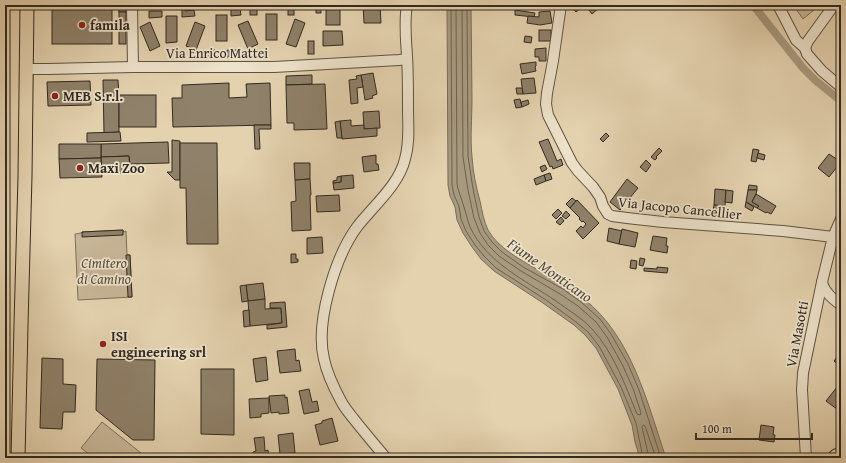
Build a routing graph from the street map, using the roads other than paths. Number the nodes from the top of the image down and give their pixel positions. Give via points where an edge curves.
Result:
1 (27, 5) edge
2 (132, 5) edge
3 (407, 5) edge
4 (561, 5) edge
5 (773, 5) edge
6 (778, 5) edge
7 (834, 5) edge
8 (786, 22) junction
9 (805, 48) junction
10 (407, 59) junction
11 (133, 67) junction
12 (26, 69) junction
13 (841, 87) edge
14 (841, 219) edge
15 (833, 237) junction
16 (822, 282) junction
17 (839, 303) edge
18 (816, 305) junction
19 (841, 454) edge
20 (18, 458) edge
21 (386, 458) edge
22 (806, 458) edge
23 (834, 458) edge

1 - 12 main road
2 - 11 street
3 - 10 street
4 - 15 street, Via Jacopo Cancellier via 547,93 548,115 572,163 593,187 608,214 641,220
5 - 8 street
6 - 8 street
7 - 9 street
8 - 9 street via 796,40
9 - 13 street via 822,71
10 - 11 street, Via Enrico Mattei via 274,66
10 - 21 street via 406,159 397,178 356,228 344,251 332,280 321,340 326,366 341,403
11 - 12 street, Via Enrico Mattei
12 - 20 main road
14 - 15 street, Via Masotti
15 - 16 street, Via Masotti
16 - 17 street via 825,290
16 - 18 street, Via Masotti
17 - 18 street via 823,300
18 - 22 street, Via Masotti via 802,373
19 - 23 main road

